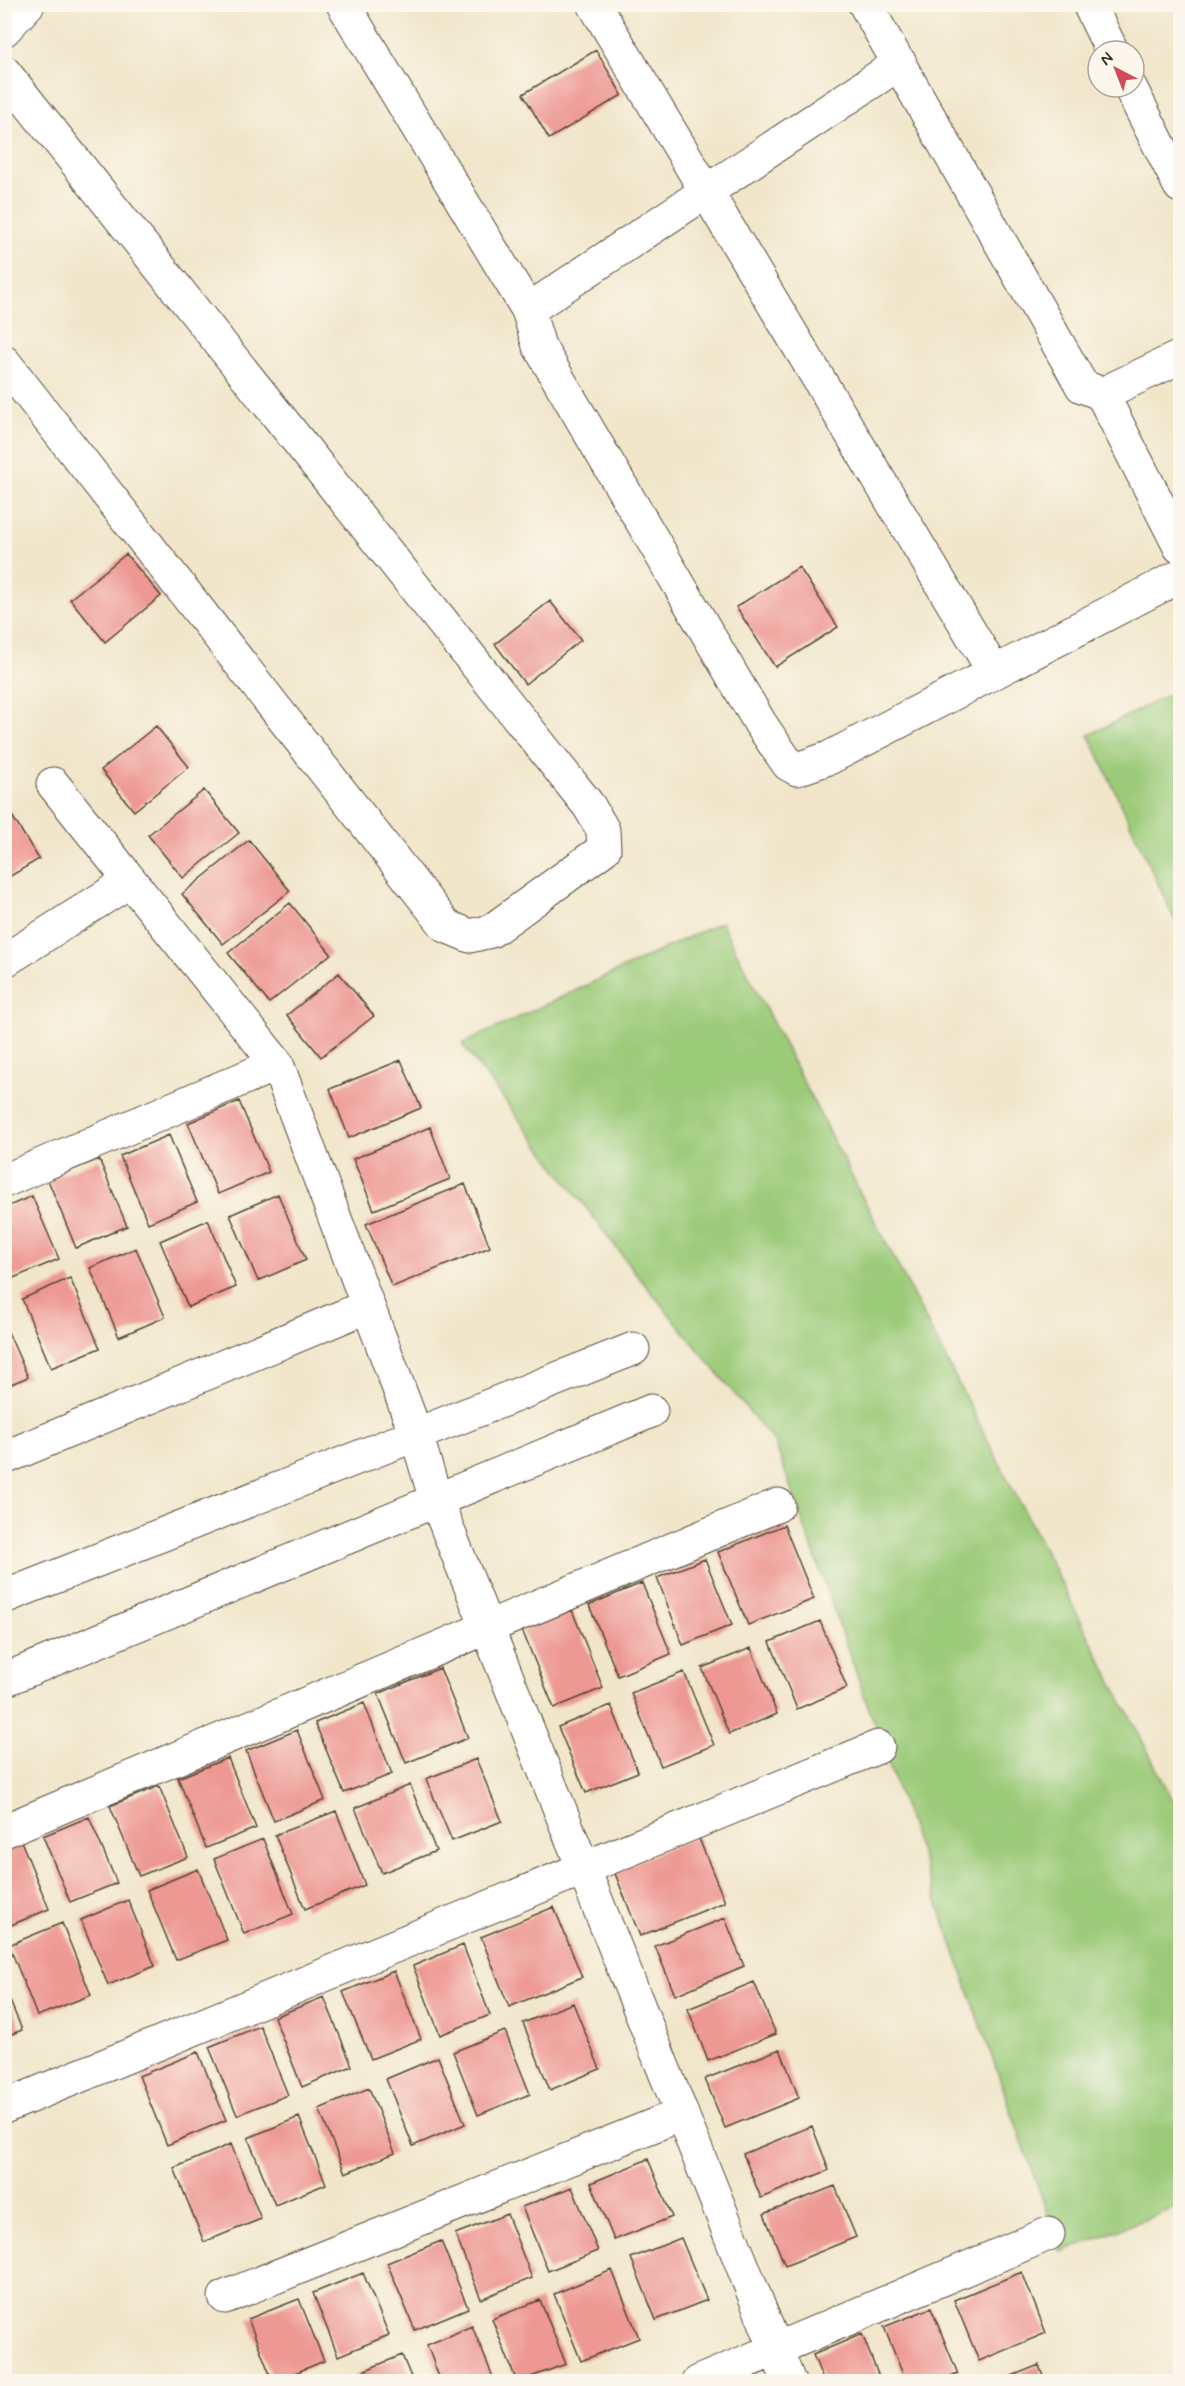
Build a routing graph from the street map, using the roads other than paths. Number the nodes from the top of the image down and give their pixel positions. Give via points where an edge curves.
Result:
1 (28, 4) edge
2 (343, 4) edge
3 (594, 4) edge
4 (865, 4) edge
5 (1089, 4) edge
6 (4, 30) edge
7 (1106, 39) edge
8 (900, 63) junction
9 (4, 72) edge
10 (1136, 99) edge
11 (1180, 186) edge
12 (707, 191) junction
13 (528, 310) junction
14 (1180, 357) edge
15 (4, 362) edge
16 (1102, 394) junction
17 (1180, 547) edge
18 (1180, 576) edge
19 (994, 672) junction
20 (53, 784) dead end
21 (130, 881) junction
22 (4, 961) edge
23 (277, 1065) junction
24 (4, 1181) edge
25 (368, 1306) junction
26 (633, 1349) dead end
27 (651, 1411) dead end
28 (416, 1434) junction
29 (4, 1458) edge
30 (436, 1500) junction
31 (778, 1505) dead end
32 (4, 1597) edge
33 (487, 1628) junction
34 (4, 1680) edge
35 (878, 1748) dead end
36 (4, 1831) edge
37 (584, 1869) junction
38 (4, 2107) edge
39 (682, 2114) junction
40 (1048, 2234) dead end
41 (225, 2297) dead end
42 (776, 2349) junction
43 (698, 2382) edge
44 (789, 2382) edge

1 - 6 street
2 - 13 street
3 - 12 street
4 - 8 street
5 - 7 street
8 - 12 street
8 - 16 street via 1082,386
9 - 15 street via 589,806 603,830 604,849 491,931 470,936 447,926
10 - 11 street
12 - 13 street
12 - 19 street
13 - 19 street via 539,346 788,765 797,769 829,758
14 - 16 street
16 - 17 street
18 - 19 street
20 - 21 street
21 - 22 street
21 - 23 street
23 - 24 street
23 - 25 street
25 - 28 street
25 - 29 street
26 - 28 street
27 - 30 street
28 - 30 street
28 - 32 street
30 - 33 street
30 - 34 street
31 - 33 street
33 - 36 street
33 - 37 street
35 - 37 street
37 - 38 street
37 - 39 street
39 - 41 street
39 - 42 street
40 - 42 street
42 - 43 street
42 - 44 street

